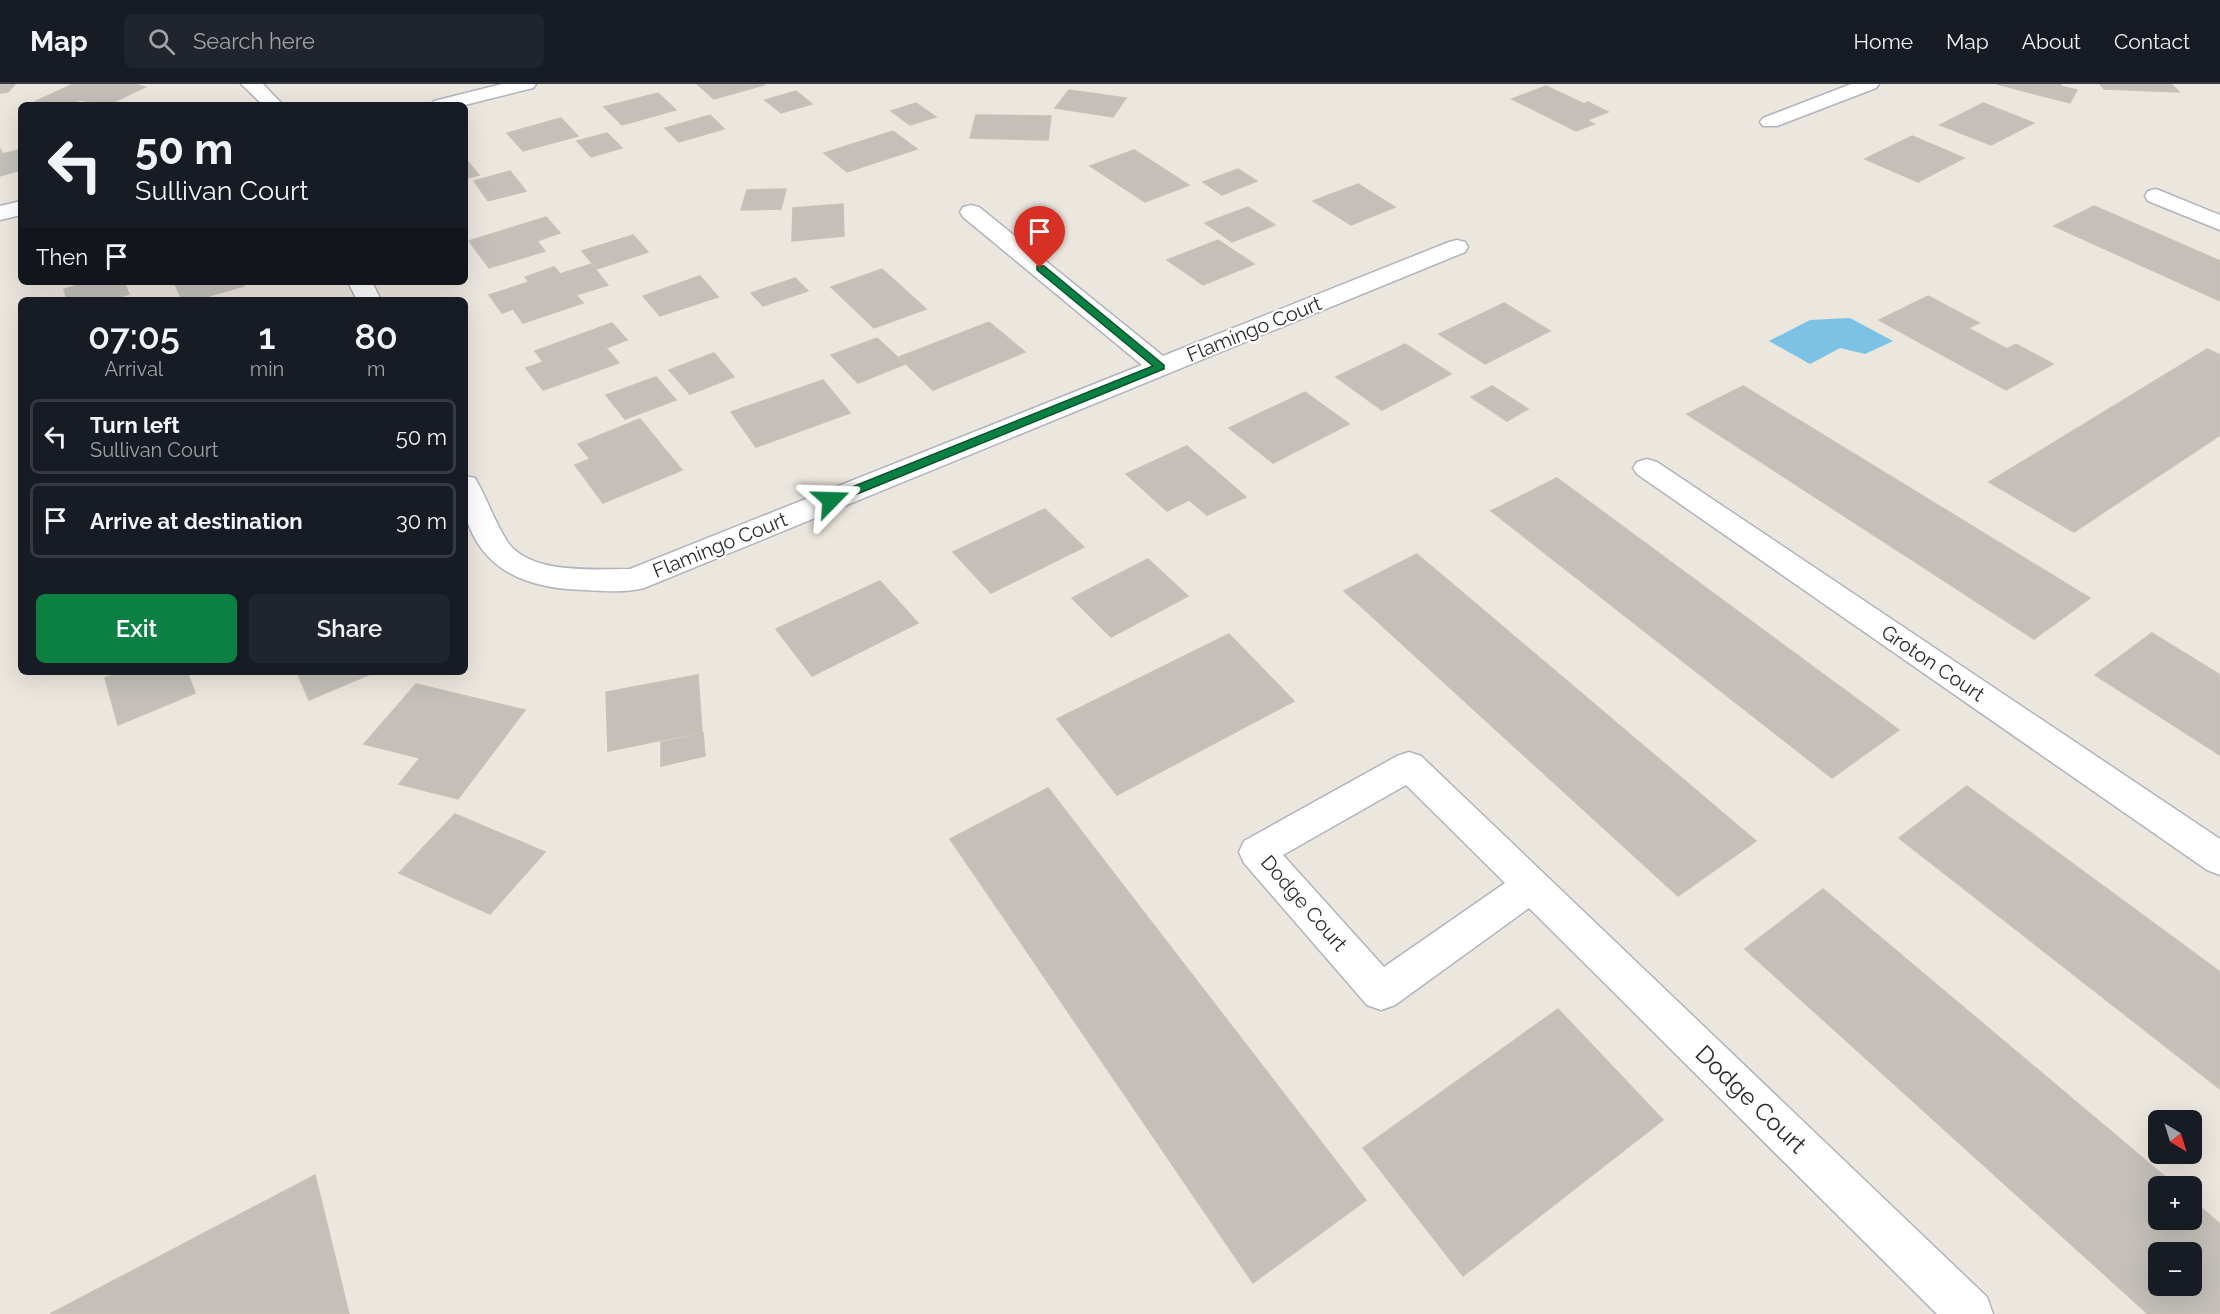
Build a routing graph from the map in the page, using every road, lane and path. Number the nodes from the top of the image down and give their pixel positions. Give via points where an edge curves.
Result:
1 (251, 84) edge
2 (526, 84) edge
3 (1869, 84) edge
4 (270, 102) edge
5 (453, 102) edge
6 (1770, 122) dead end
7 (2156, 195) dead end
8 (18, 209) edge
9 (971, 212) dead end
10 (0, 213) edge
11 (2220, 223) edge
12 (1458, 247) dead end
13 (1160, 367) junction
14 (1647, 468) dead end
15 (468, 491) edge
16 (2220, 859) edge
17 (1532, 885) junction
18 (1970, 1314) edge

1 - 4 street
2 - 5 street
3 - 6 street
7 - 11 street
8 - 10 street
9 - 13 street
12 - 13 street, Flamingo Court
13 - 15 street, Flamingo Court via 633,579 558,578 525,569 500,553
14 - 16 street, Groton Court
17 - 17 street, Dodge Court via 1408,766 1257,852 1381,992
17 - 18 street, Dodge Court

